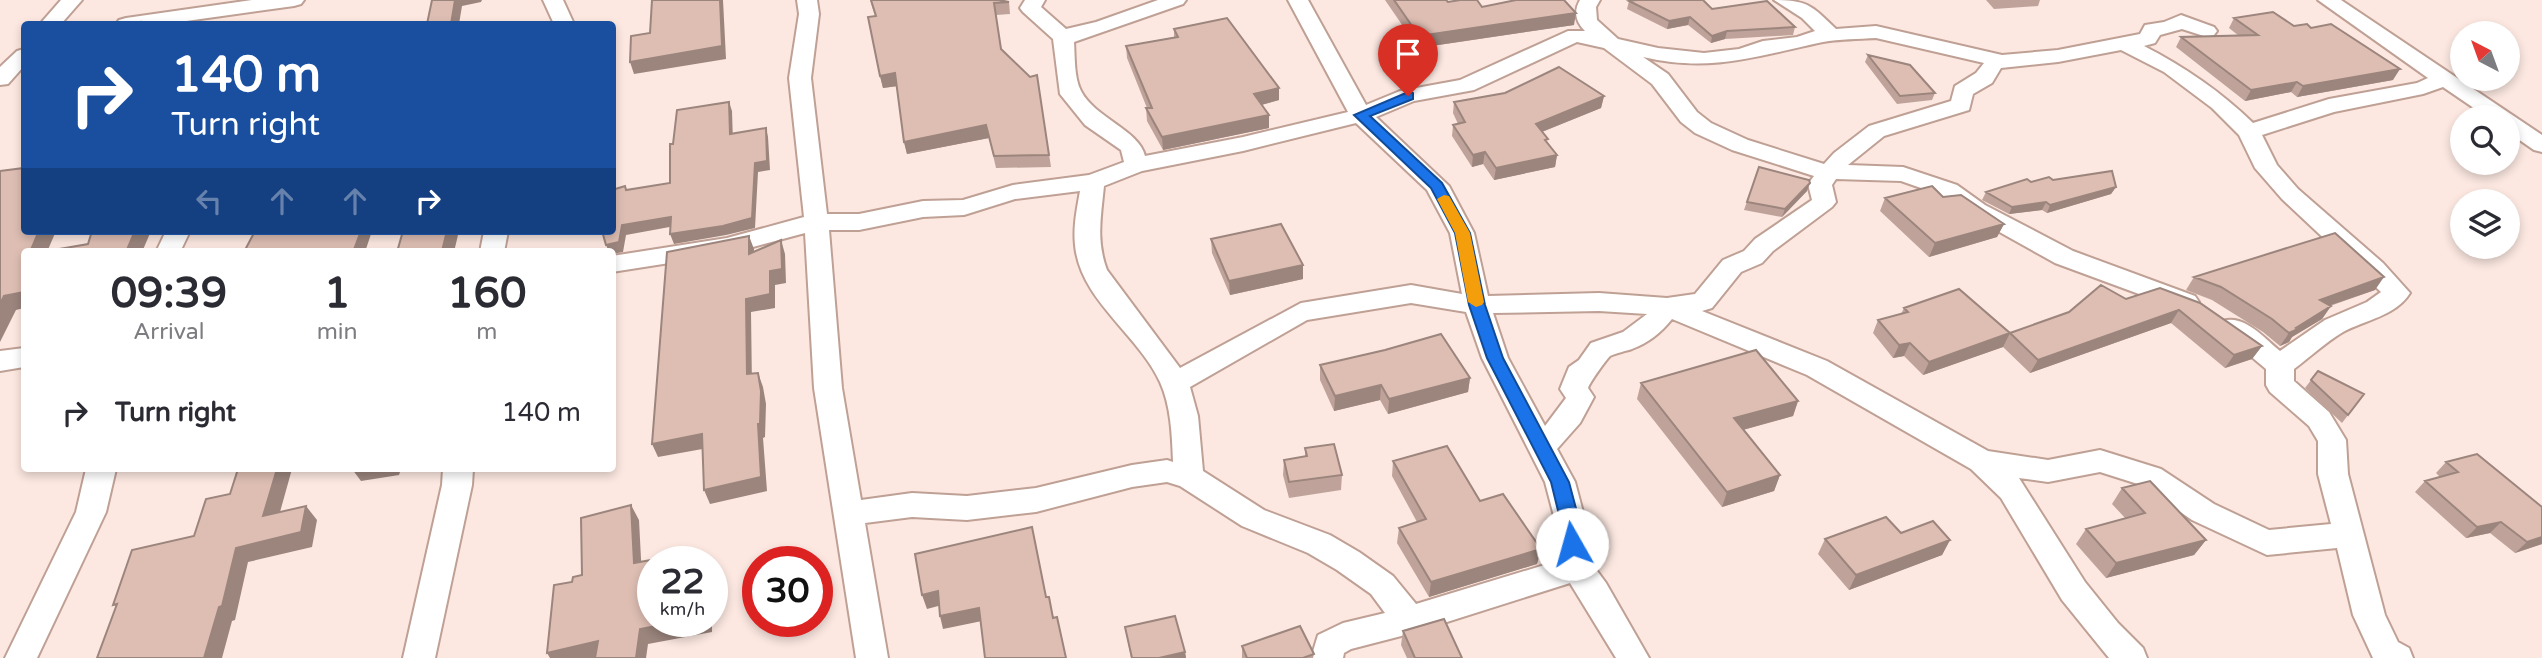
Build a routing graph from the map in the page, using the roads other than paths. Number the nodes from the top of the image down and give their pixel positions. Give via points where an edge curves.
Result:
1 (72, 0) edge
2 (553, 0) edge
3 (807, 0) edge
4 (1176, 0) edge
5 (1298, 0) edge
6 (1590, 0) edge
7 (1784, 0) edge
8 (2328, 0) edge
9 (286, 1) edge
10 (1027, 4) edge
11 (53, 21) edge
12 (147, 21) edge
13 (273, 21) edge
14 (563, 21) edge
15 (2207, 31) dead end
16 (1832, 36) junction
17 (1063, 39) junction
18 (2122, 43) junction
19 (1611, 45) junction
20 (14, 60) edge
21 (2002, 61) junction
22 (2445, 78) junction
23 (0, 79) edge
24 (2484, 105) edge
25 (1361, 115) junction
26 (2520, 130) edge
27 (2249, 132) junction
28 (2542, 145) edge
29 (1136, 165) junction
30 (1828, 172) junction
31 (1093, 182) junction
32 (814, 222) junction
33 (616, 263) edge
34 (1477, 305) junction
35 (1667, 307) junction
36 (21, 358) edge
37 (0, 361) edge
38 (2280, 365) junction
39 (1175, 383) junction
40 (1542, 448) junction
41 (1981, 461) junction
42 (100, 472) edge
43 (458, 472) edge
44 (1189, 477) junction
45 (849, 513) junction
46 (2346, 535) junction
47 (1577, 568) junction
48 (1409, 620) junction
49 (21, 658) edge
50 (419, 658) edge
51 (872, 658) edge
52 (1327, 658) edge
53 (1633, 658) edge
54 (2131, 658) edge
55 (2397, 658) edge

1 - 11 street
2 - 14 street
3 - 32 street via 800,78
4 - 17 street
5 - 25 street
6 - 19 street via 1587,20
7 - 16 street via 1809,14
8 - 22 street
9 - 12 street
9 - 13 street
10 - 17 street
15 - 18 street via 2181,20 2168,28 2152,29 2148,38
16 - 19 street via 1704,59
16 - 21 street via 1876,32
17 - 29 street via 1072,94 1093,120 1132,147
18 - 21 street
18 - 27 street via 2199,86
19 - 25 street via 1575,35 1466,85 1408,96
19 - 30 street via 1660,79 1703,128 1761,153
20 - 23 street
21 - 30 street via 1964,91 1961,105 1877,131
22 - 24 street
22 - 27 street via 2423,88 2329,106
25 - 29 street
25 - 34 street via 1437,186 1462,233
26 - 28 street
27 - 38 street via 2267,168 2290,194 2397,293 2334,327
29 - 31 street
30 - 35 street via 1819,184 1824,202 1753,257 1732,266 1703,302
30 - 38 street via 1903,174 1949,190 2064,257 2202,309 2243,334
31 - 32 street via 1013,192 964,207 923,209 859,222
31 - 39 street via 1088,250 1100,277
32 - 33 street via 727,246
32 - 45 street via 828,388
34 - 35 street via 1599,302
34 - 39 street via 1411,294 1301,312
34 - 40 street via 1495,358
35 - 40 street via 1654,324 1632,339 1600,350 1579,374 1574,389 1580,397 1570,416
35 - 41 street via 1817,368
36 - 37 street
38 - 46 street via 2280,385 2319,419 2332,440 2333,474
39 - 44 street via 1184,416
40 - 47 street via 1560,482
41 - 46 street via 2048,471 2100,461 2151,477 2203,512 2267,543
41 - 54 street via 2005,479 2071,589 2105,634
42 - 49 street via 91,512
43 - 50 street
44 - 45 street via 1167,471 1036,500 967,508 912,505
44 - 48 street via 1253,518 1320,544 1348,562 1382,585
45 - 51 street
46 - 55 street via 2369,615 2386,652
47 - 48 street
47 - 53 street
48 - 52 street via 1343,637 1329,645

